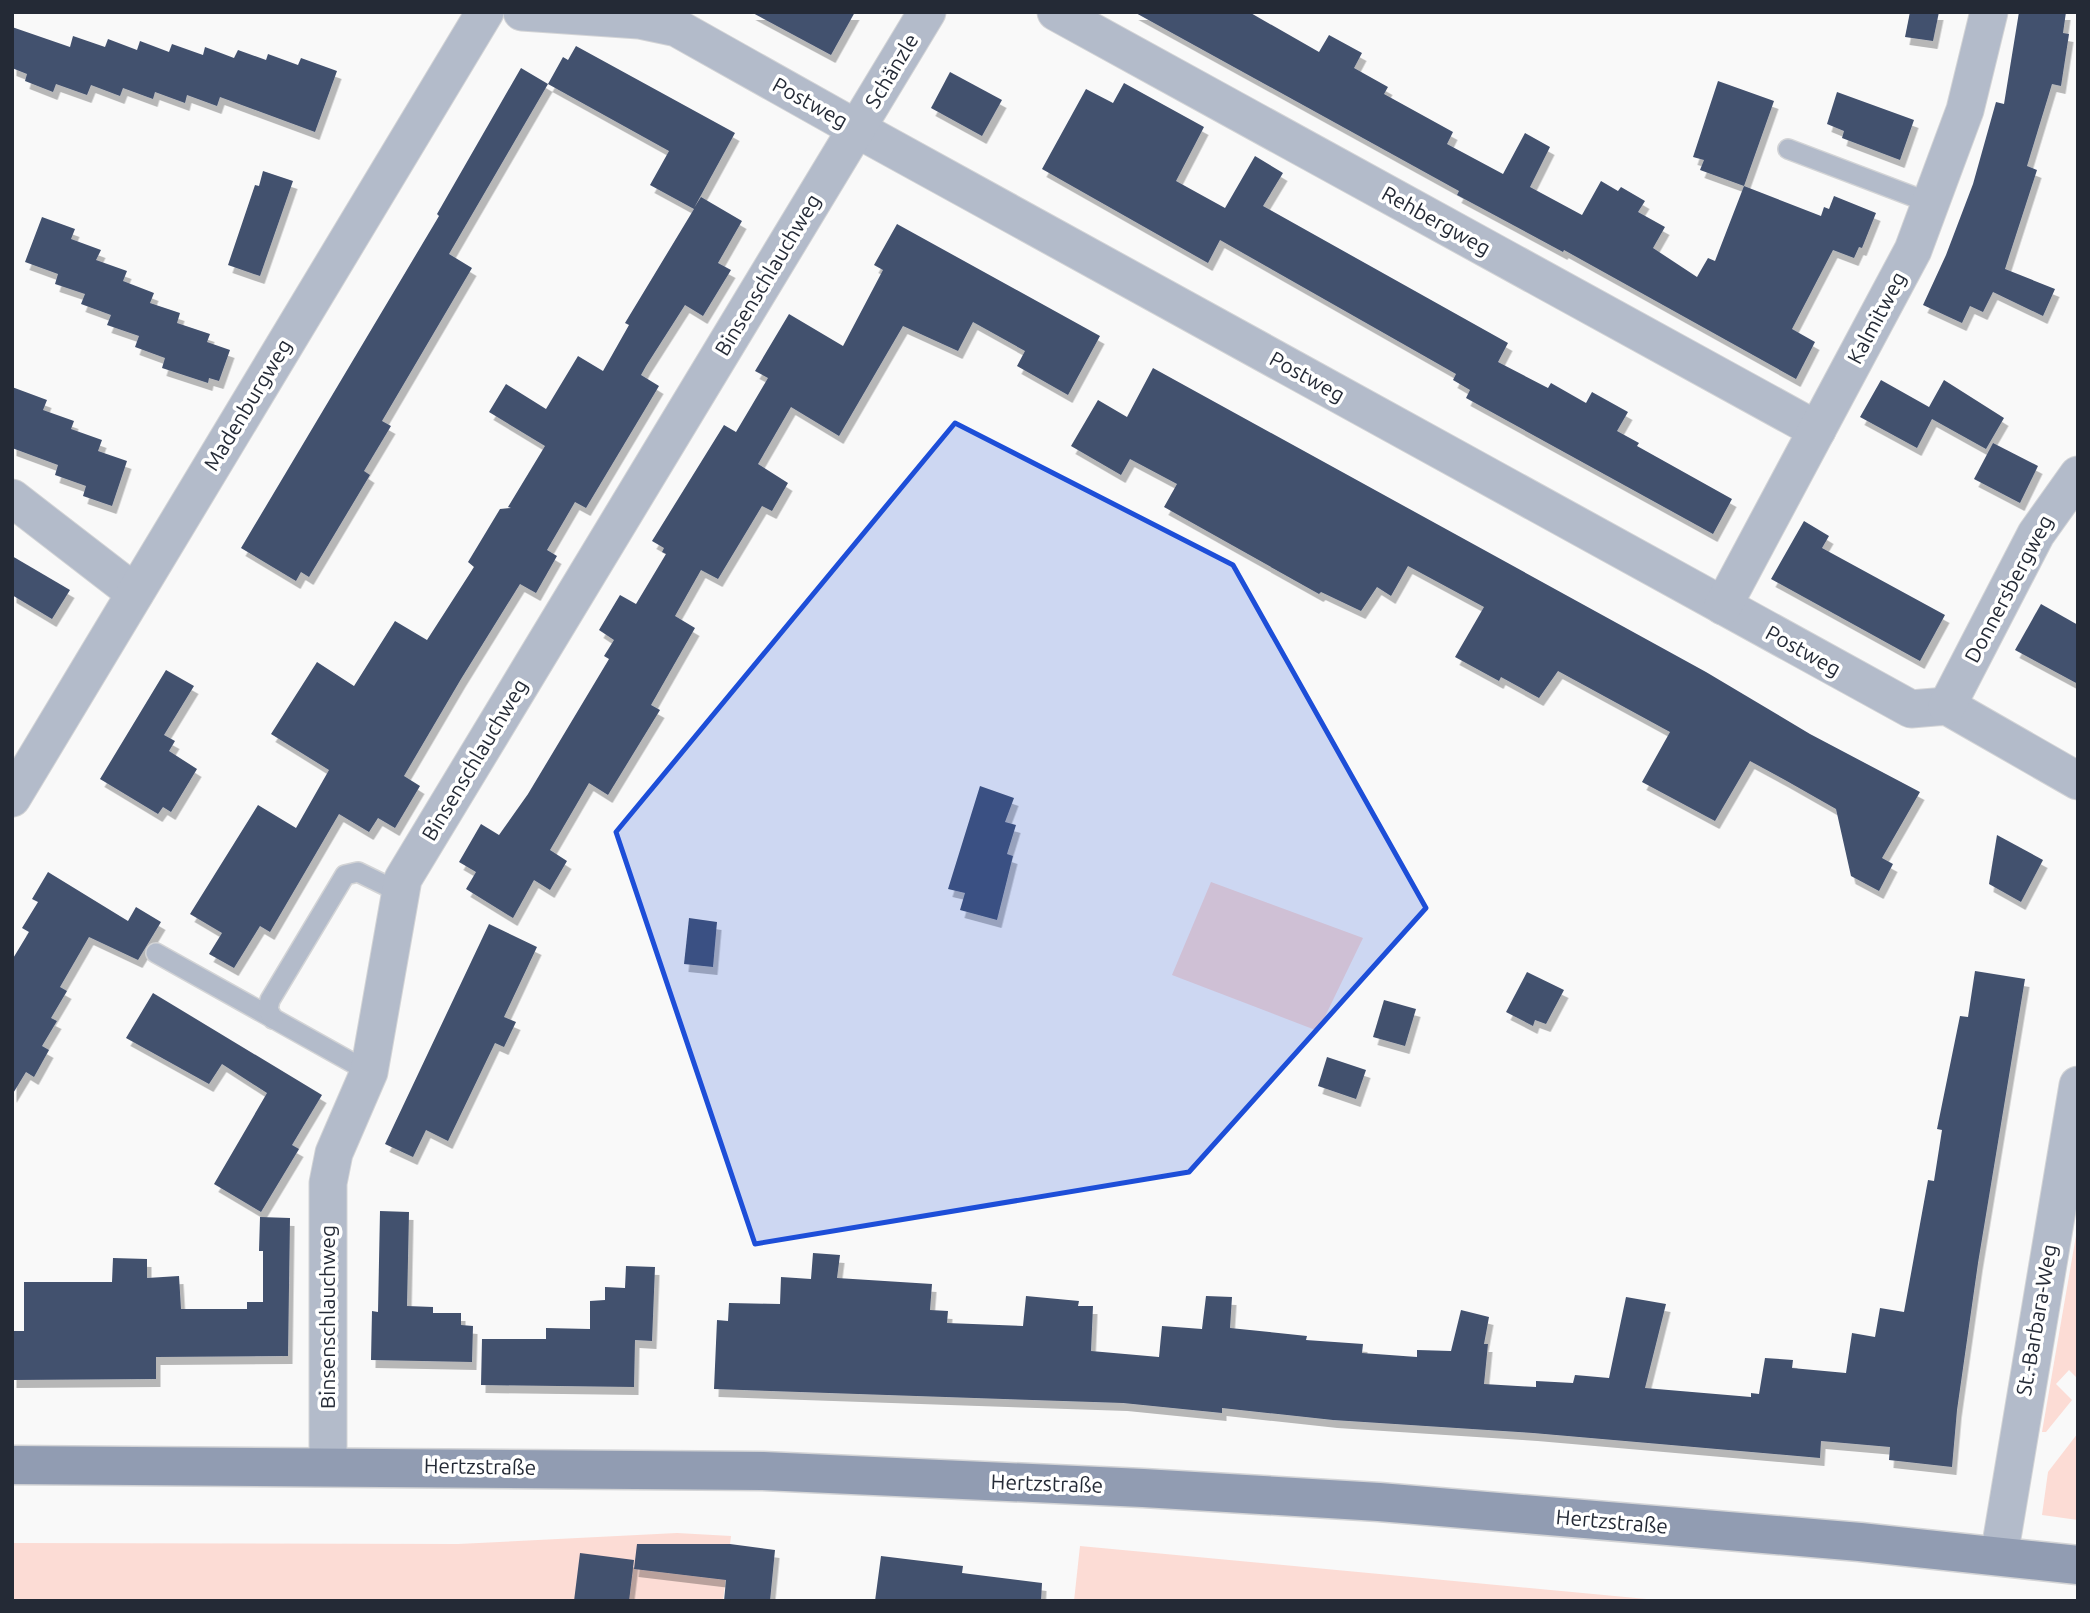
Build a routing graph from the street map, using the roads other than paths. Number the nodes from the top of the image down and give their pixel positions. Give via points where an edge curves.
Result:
1 (485, 12) edge
2 (522, 12) edge
3 (927, 12) edge
4 (1056, 12) edge
5 (1989, 12) edge
6 (857, 129) junction
7 (1788, 149) dead end
8 (1933, 204) junction
9 (1817, 430) junction
10 (2078, 475) edge
11 (12, 498) edge
12 (135, 593) junction
13 (1723, 606) junction
14 (1947, 706) junction
15 (2078, 781) edge
16 (12, 798) edge
17 (399, 891) junction
18 (156, 953) dead end
19 (273, 1019) junction
20 (369, 1072) junction
21 (2078, 1084) edge
22 (12, 1465) edge
23 (328, 1467) junction
24 (1998, 1556) junction
25 (2078, 1565) edge

1 - 12 street, Madenburgweg
2 - 6 street, Postweg via 639,20 677,28
3 - 6 street, Schänzle
4 - 9 street, Rehbergweg
5 - 8 street, Kalmitweg via 1965,110
6 - 13 street, Postweg
6 - 17 street, Binsenschlauchweg
7 - 8 lane
8 - 9 street, Kalmitweg via 1892,295
9 - 13 street, Kalmitweg
10 - 14 street, Donnersbergweg via 2036,534
11 - 12 street
12 - 16 street, Madenburgweg
13 - 14 street, Postweg via 1911,709
14 - 15 street
17 - 19 lane via 358,872 345,874 270,1000
17 - 20 street, Binsenschlauchweg
18 - 19 lane
19 - 20 lane
20 - 23 street, Binsenschlauchweg via 334,1153 328,1183
21 - 24 street, St.-Barbara-Weg
22 - 23 main road, Hertzstraße
23 - 24 main road, Hertzstraße via 763,1471 1143,1488 1392,1503
24 - 25 main road, Hertzstraße

